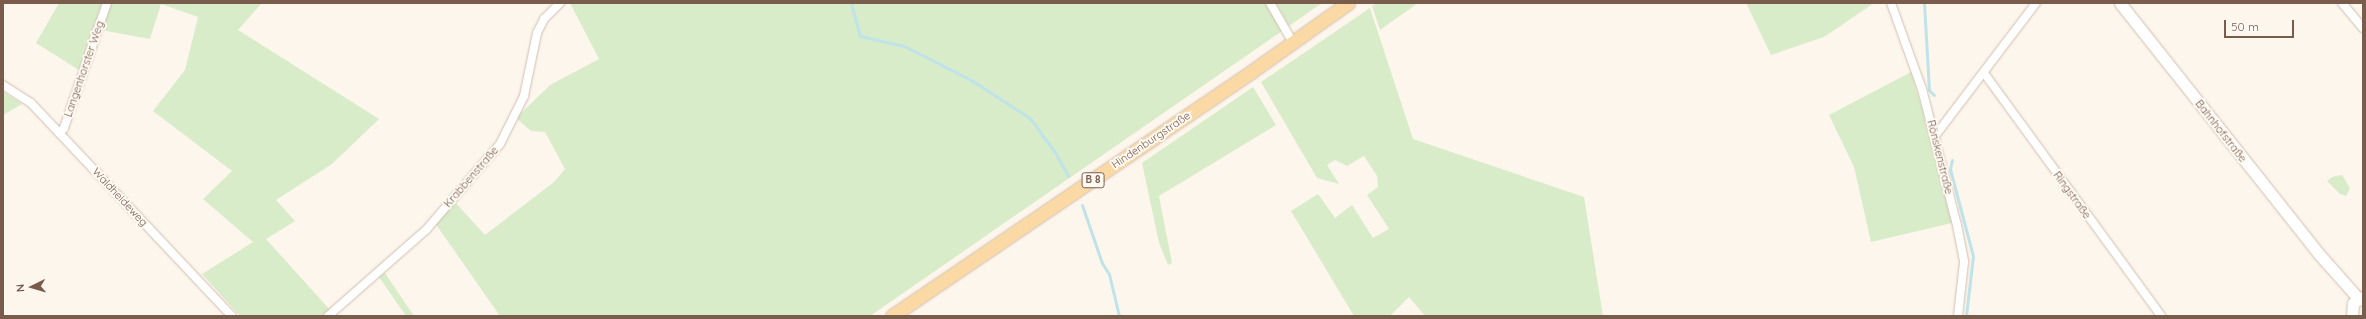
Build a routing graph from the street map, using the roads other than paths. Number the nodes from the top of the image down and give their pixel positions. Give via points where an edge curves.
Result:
1 (107, 3) edge
2 (560, 3) edge
3 (1270, 3) edge
4 (1348, 3) edge
5 (1891, 3) edge
6 (2036, 3) edge
7 (2120, 3) edge
8 (2342, 3) edge
9 (2363, 28) edge
10 (1292, 41) junction
11 (1984, 74) junction
12 (3, 84) edge
13 (59, 133) junction
14 (1935, 136) junction
15 (2358, 299) edge
16 (232, 316) edge
17 (328, 316) edge
18 (892, 316) edge
19 (1958, 316) edge
20 (2161, 316) edge
21 (2352, 316) edge

1 - 13 street, Langenhorster Weg via 64,128
2 - 17 street, Krabbenstraße via 544,19 537,33 524,96 500,144 426,230
3 - 10 street
4 - 10 main road, Hindenburgstraße / B 8
5 - 14 street, Rönskenstraße via 1922,89
6 - 11 street
7 - 15 street, Bahnhofstraße via 2323,259
8 - 9 street
10 - 18 main road, Hindenburgstraße / B 8 via 1251,72
11 - 14 street
11 - 20 street, Ringstraße
12 - 13 street, Waldheideweg via 31,103
13 - 16 street, Waldheideweg
14 - 19 street, Rönskenstraße via 1964,262
15 - 21 street

